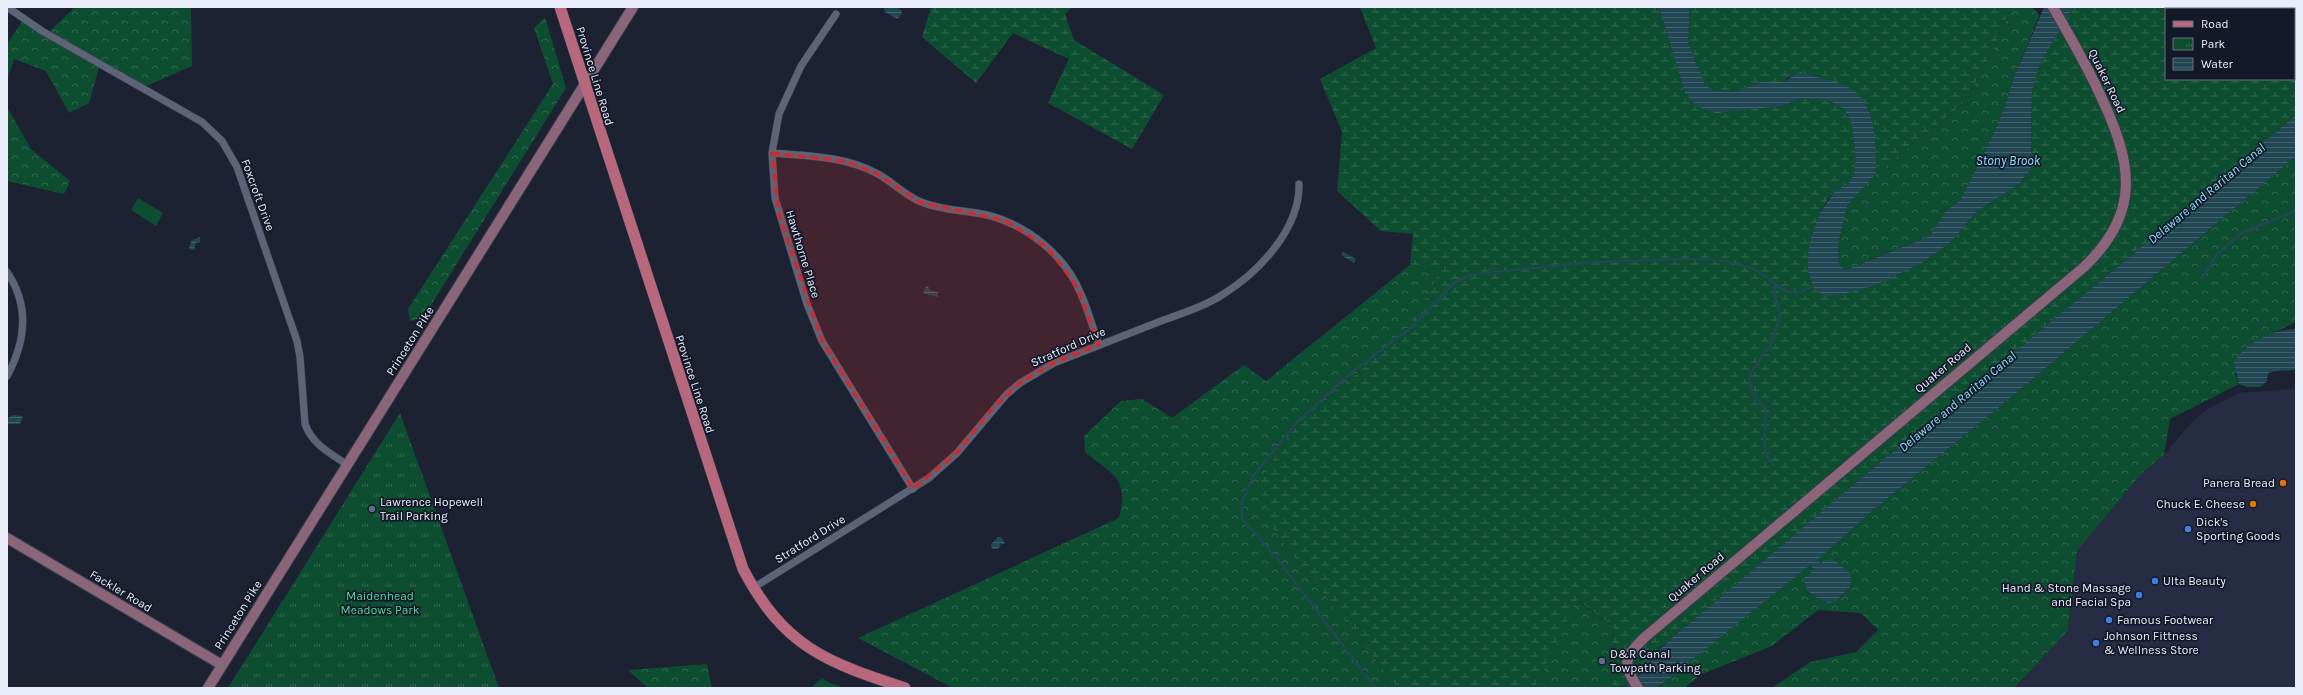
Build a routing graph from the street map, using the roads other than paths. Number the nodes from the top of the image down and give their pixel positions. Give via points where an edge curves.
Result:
1 (7, 7) edge
2 (560, 7) edge
3 (632, 7) edge
4 (2053, 7) edge
5 (836, 14) dead end
6 (584, 85) junction
7 (772, 153) junction
8 (1299, 184) dead end
9 (7, 272) edge
10 (1100, 345) junction
11 (7, 376) edge
12 (346, 464) junction
13 (913, 489) junction
14 (7, 538) edge
15 (753, 588) junction
16 (222, 665) junction
17 (208, 688) edge
18 (905, 688) edge
19 (1638, 688) edge

1 - 12 street, Foxcroft Drive via 42,31 202,122 222,141 237,167 297,341 308,433 318,445
2 - 6 main road, Province Line Road
3 - 6 street, Princeton Pike
4 - 19 street, Quaker Road via 2094,79 2124,154 2125,199 2118,222 2106,243 2084,267 1644,638 1628,656 1626,663 1630,676
5 - 7 street, Hawthorne Place via 801,66 784,98
6 - 12 street, Princeton Pike
6 - 15 main road, Province Line Road via 736,550
7 - 10 street via 846,161 876,173 920,202 949,210 988,215 1019,228 1047,247 1070,273 1081,294
7 - 13 street, Hawthorne Place via 773,181 779,216 813,319 833,361
8 - 10 street, Stratford Drive via 1297,203 1283,234 1269,254 1240,283 1208,303
9 - 11 street via 18,292 24,324 21,345
10 - 13 street, Stratford Drive via 1054,363 1020,382 992,408 945,465
12 - 16 street, Princeton Pike
13 - 15 street, Stratford Drive
14 - 16 street, Fackler Road
15 - 18 main road, Province Line Road via 778,622 809,648 844,667
16 - 17 street, Princeton Pike

